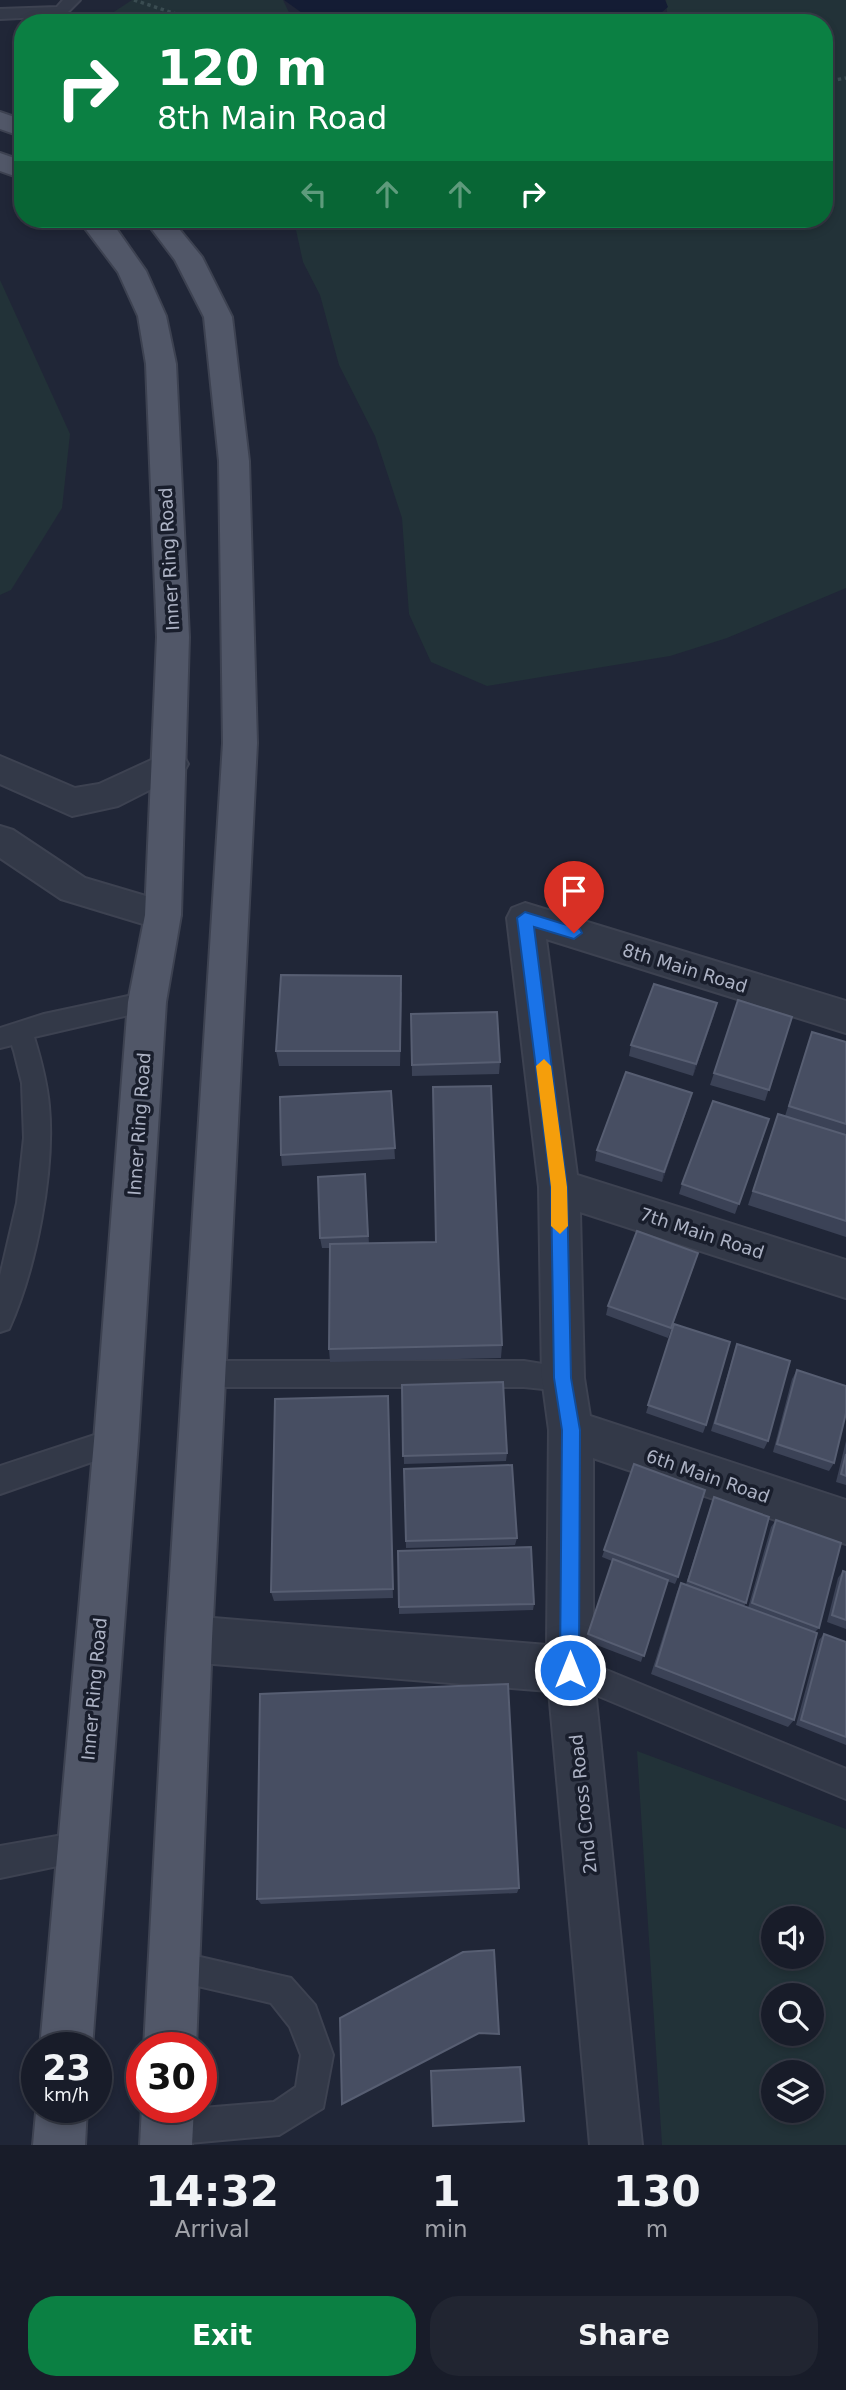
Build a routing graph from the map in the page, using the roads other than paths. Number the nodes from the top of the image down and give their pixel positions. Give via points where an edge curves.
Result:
1 (72, 0) edge
2 (0, 14) edge
3 (102, 228) edge
4 (164, 228) edge
5 (171, 764) junction
6 (0, 769) edge
7 (0, 840) edge
8 (163, 915) junction
9 (525, 918) joint
10 (148, 1002) junction
11 (846, 1017) edge
12 (10, 1035) edge
13 (559, 1187) junction
14 (846, 1279) edge
15 (0, 1320) edge
16 (206, 1374) junction
17 (563, 1378) junction
18 (571, 1430) junction
19 (116, 1441) junction
20 (0, 1480) edge
21 (846, 1522) edge
22 (190, 1639) junction
23 (570, 1670) junction
24 (846, 1784) edge
25 (80, 1848) junction
26 (0, 1862) edge
27 (174, 1966) junction
28 (67, 2032) edge
29 (171, 2032) edge
30 (60, 2123) edge
31 (167, 2127) edge
32 (59, 2145) edge
33 (616, 2145) edge

1 - 2 lane via 61,11
3 - 5 main road, Inner Ring Road via 132,271 152,316 161,364 173,637
4 - 16 main road via 188,257 218,317 234,461 240,743
5 - 6 street via 107,796 72,802
5 - 8 main road, Inner Ring Road
7 - 8 street via 74,889
8 - 10 main road, Inner Ring Road
9 - 11 street, 8th Main Road
9 - 13 street, 2nd Cross Road
10 - 12 lane
10 - 19 main road, Inner Ring Road
12 - 15 lane via 35,1086 36,1151 24,1236
13 - 14 street, 7th Main Road
13 - 17 street, 2nd Cross Road
16 - 17 lane via 524,1374
16 - 22 main road
17 - 18 street, 2nd Cross Road
18 - 21 street, 6th Main Road
18 - 23 street, 2nd Cross Road
19 - 20 lane
19 - 25 main road, Inner Ring Road
22 - 23 street
22 - 27 main road
23 - 24 lane
23 - 33 street, 2nd Cross Road
25 - 26 lane
25 - 28 main road, Inner Ring Road
27 - 29 main road
27 - 31 lane via 280,1989 303,2017 317,2055 312,2096 279,2118
30 - 32 main road

